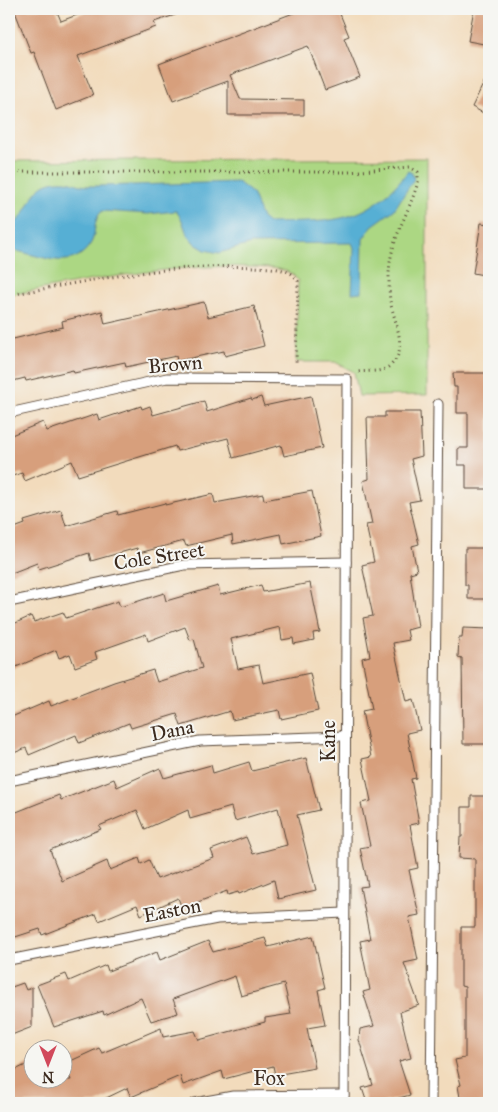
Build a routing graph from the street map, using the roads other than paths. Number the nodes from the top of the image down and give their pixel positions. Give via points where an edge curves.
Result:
1 (346, 379) joint
2 (438, 404) dead end
3 (9, 413) edge
4 (346, 562) junction
5 (9, 602) edge
6 (345, 736) junction
7 (9, 781) edge
8 (344, 913) junction
9 (9, 960) edge
10 (344, 1099) edge
11 (195, 1103) edge
12 (431, 1103) edge

1 - 3 lane, Brown via 167,378
1 - 4 lane, Kane
2 - 12 lane
4 - 5 lane, Cole Street via 184,565
4 - 6 lane, Kane
6 - 7 lane, Dana via 200,741
6 - 8 lane, Kane
8 - 9 lane, Easton via 217,919
8 - 10 lane, Kane
10 - 11 lane, Fox via 233,1096

